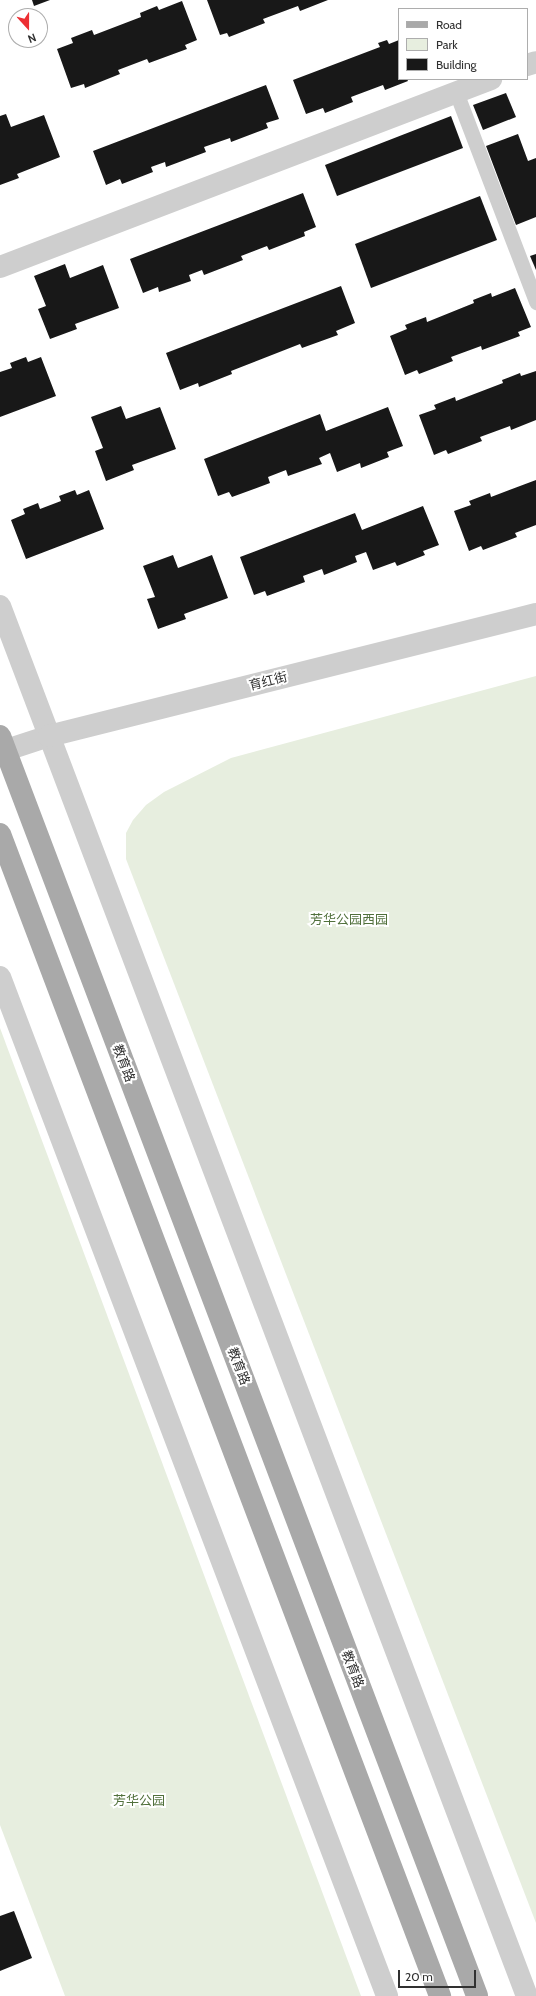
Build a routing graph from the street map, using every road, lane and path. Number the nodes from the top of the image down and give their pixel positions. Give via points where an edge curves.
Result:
1 (488, 80) edge
2 (456, 92) junction
3 (0, 267) edge
4 (536, 302) edge
5 (0, 606) edge
6 (536, 614) edge
7 (49, 736) junction
8 (2, 746) edge
9 (0, 834) edge
10 (0, 977) edge
11 (387, 1996) edge
12 (440, 1996) edge
13 (477, 1996) edge
14 (527, 1996) edge

1 - 2 street
2 - 3 street
2 - 4 lane
5 - 7 street
6 - 7 street, 育红街
7 - 8 street, 育红街
7 - 14 street
8 - 13 main road, 教育路
9 - 12 main road
10 - 11 street

